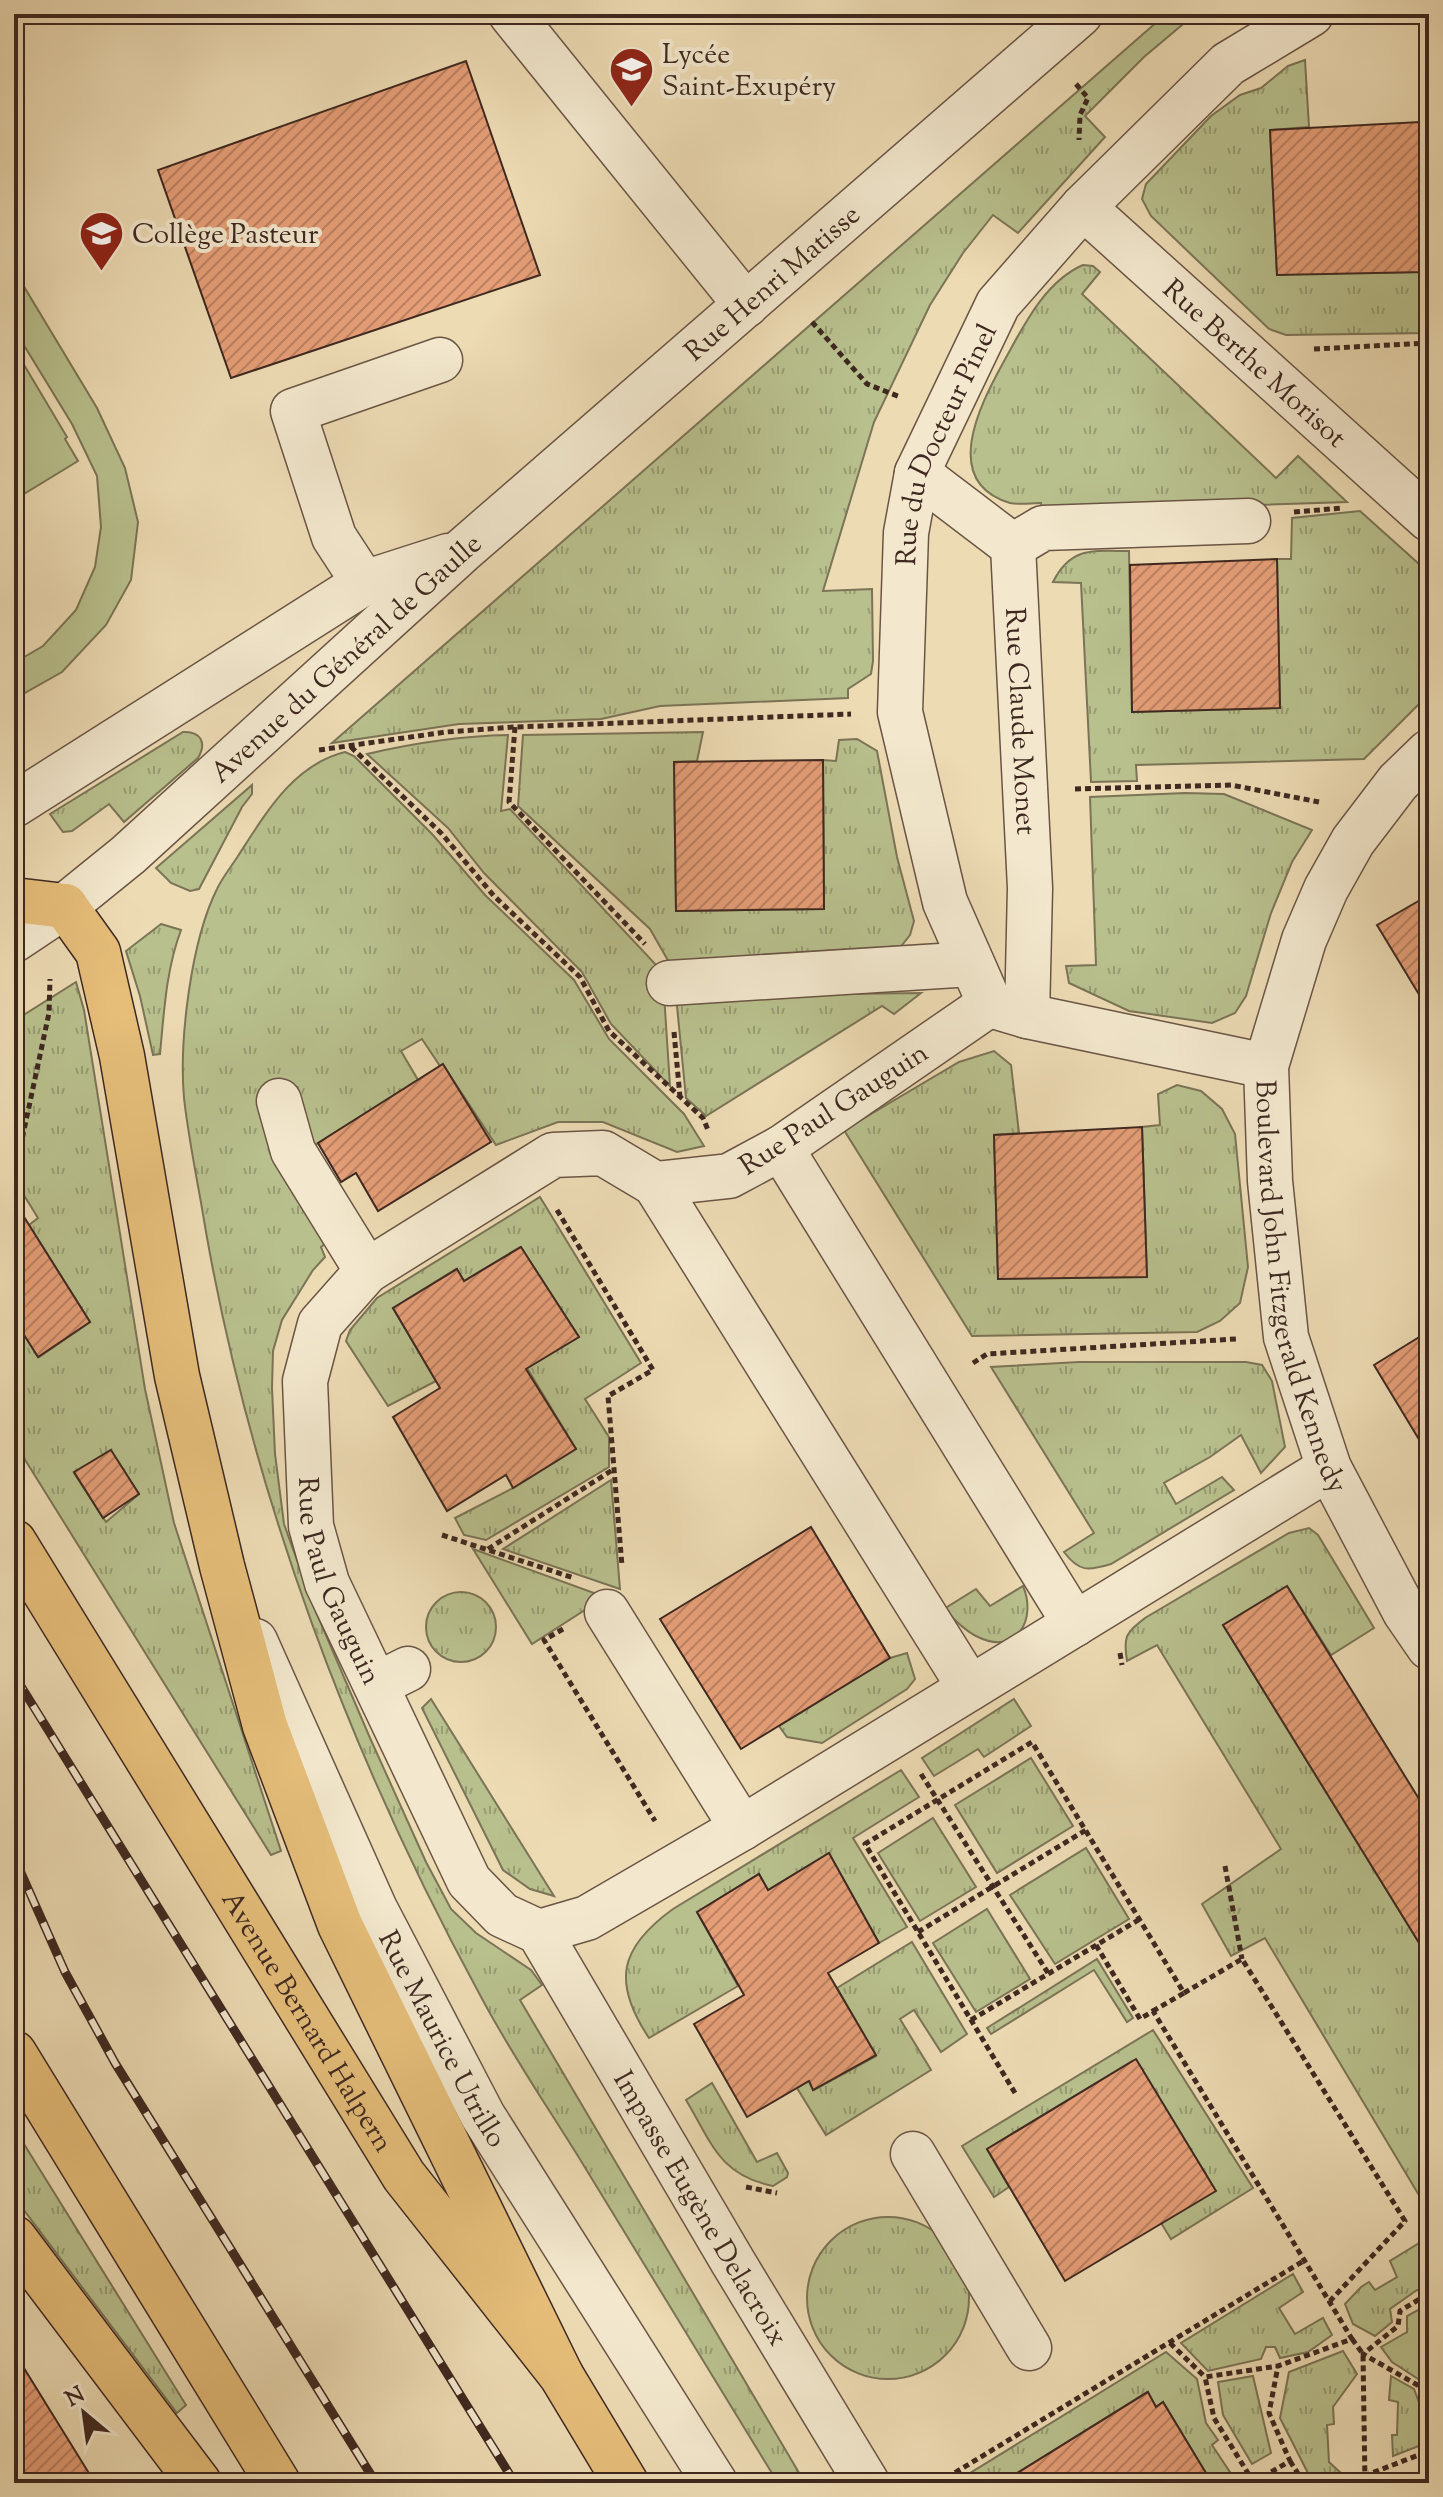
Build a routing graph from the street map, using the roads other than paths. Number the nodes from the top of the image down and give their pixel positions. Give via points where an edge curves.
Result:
1 (511, 14) edge
2 (1080, 14) edge
3 (1311, 14) edge
4 (1083, 207) junction
5 (746, 305) junction
6 (440, 360) dead end
7 (917, 473) junction
8 (1267, 517) road end
9 (1429, 519) edge
10 (1013, 546) junction
11 (462, 551) junction
12 (364, 583) junction
13 (1429, 752) edge
14 (14, 805) edge
15 (14, 900) edge
16 (65, 906) junction
17 (14, 940) edge
18 (972, 964) junction
19 (669, 983) road end
20 (1008, 1010) junction
21 (1266, 1066) junction
22 (279, 1101) dead end
23 (781, 1148) junction
24 (655, 1184) junction
25 (367, 1271) junction
26 (1329, 1468) junction
27 (14, 1542) edge
28 (222, 1566) junction
29 (597, 1599) road end
30 (1075, 1624) junction
31 (1429, 1647) edge
32 (970, 1688) junction
33 (742, 1828) junction
34 (539, 1932) junction
35 (14, 2053) edge
36 (913, 2154) dead end
37 (14, 2238) edge
38 (1029, 2348) dead end
39 (561, 2375) junction
40 (199, 2483) edge
41 (278, 2483) edge
42 (626, 2483) edge
43 (715, 2483) edge
44 (867, 2483) edge

1 - 5 street
2 - 5 street, Rue Henri Matisse
3 - 4 street, Rue du Docteur Pinel via 1228,64
4 - 7 street, Rue du Docteur Pinel via 998,304
4 - 9 street, Rue Berthe Morisot
5 - 11 street, Rue Henri Matisse
6 - 12 street via 293,411 334,537
7 - 10 street
7 - 18 street, Rue du Docteur Pinel via 906,533 900,712 945,902
8 - 10 street via 1043,528
10 - 20 street, Rue Claude Monet via 1030,888
11 - 12 street, Avenue du Général de Gaulle
11 - 16 street, Avenue du Général de Gaulle via 239,756
12 - 14 street, Avenue du Général de Gaulle
13 - 21 street, Boulevard John Fitzgerald Kennedy via 1398,782 1353,841 1326,889 1304,940
15 - 16 main road
16 - 17 street, Avenue du Général de Gaulle
16 - 28 main road via 98,952 122,1056 177,1376
18 - 19 street
18 - 20 street, Rue du Docteur Pinel
20 - 21 street
20 - 23 street, Rue Paul Gauguin
21 - 26 street, Boulevard John Fitzgerald Kennedy via 1270,1181 1286,1337
22 - 25 street via 293,1151
23 - 24 street, Rue Paul Gauguin via 729,1176
23 - 30 street
24 - 25 street, Rue Paul Gauguin via 603,1153 553,1155
24 - 32 street
25 - 34 street, Rue Paul Gauguin via 320,1324 305,1381 311,1526 327,1583 392,1677 469,1881 502,1915
26 - 30 street
26 - 31 street, Boulevard John Fitzgerald Kennedy
27 - 39 main road, Avenue Bernard Halpern via 404,2176
28 - 39 main road via 265,1726 340,1925
28 - 43 street, Rue Maurice Utrillo via 375,1909 483,2116
29 - 33 street
30 - 32 street
32 - 33 street
33 - 34 street via 587,1918
34 - 44 street, Impasse Eugène Delacroix
35 - 41 main road
36 - 38 street
37 - 40 main road
39 - 42 main road, Avenue Bernard Halpern

